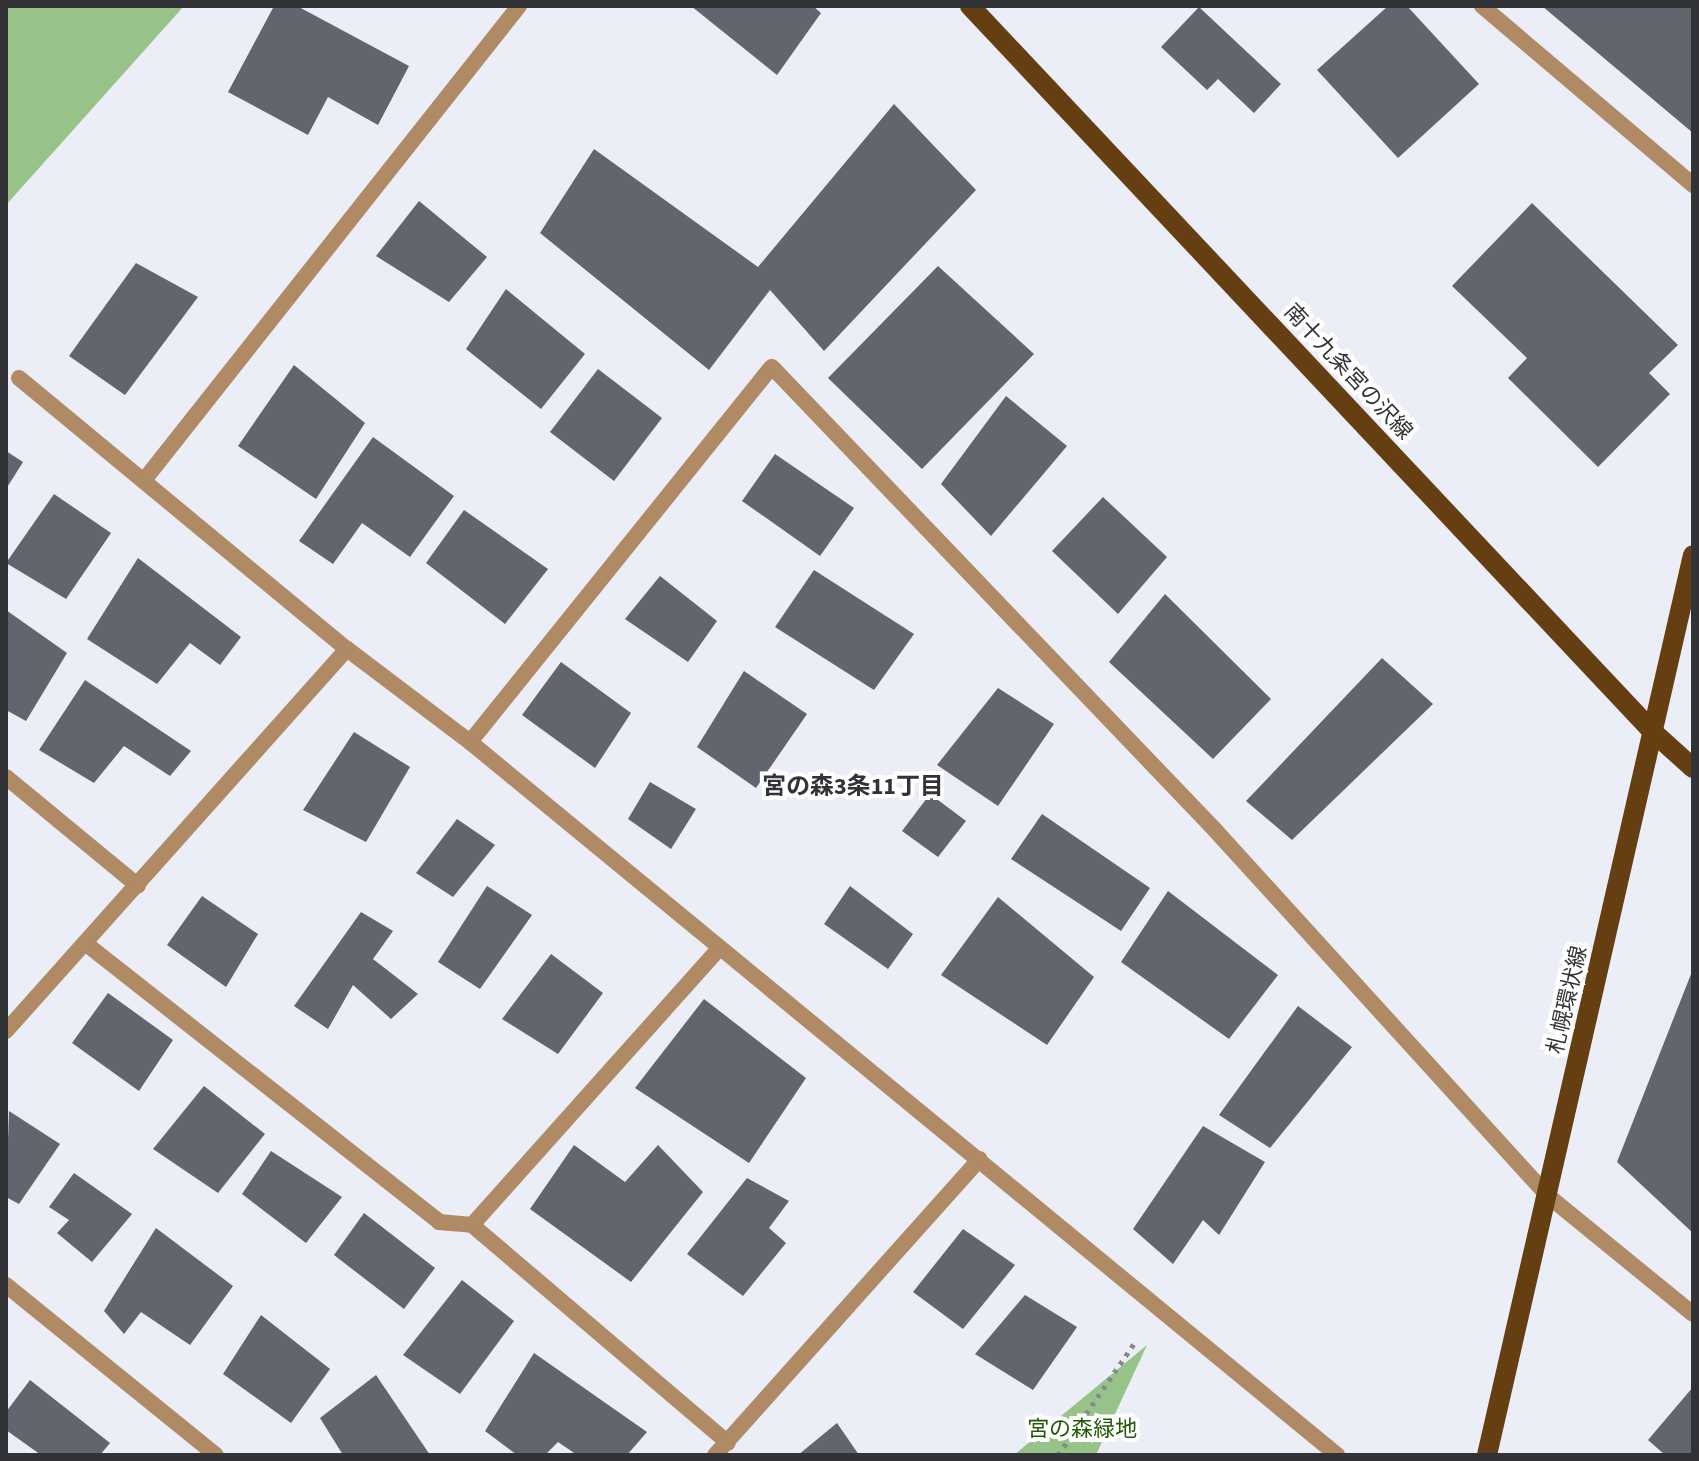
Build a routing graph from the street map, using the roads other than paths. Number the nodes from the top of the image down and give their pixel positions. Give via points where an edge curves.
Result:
1 (519, 6) edge
2 (970, 6) edge
3 (1482, 6) edge
4 (1693, 185) edge
5 (19, 378) dead end
6 (145, 479) junction
7 (1693, 555) edge
8 (347, 649) junction
9 (1654, 733) junction
10 (470, 742) junction
11 (1693, 768) edge
12 (6, 777) edge
13 (138, 886) junction
14 (85, 943) junction
15 (719, 949) junction
16 (6, 1031) edge
17 (980, 1159) junction
18 (1547, 1195) junction
19 (472, 1225) junction
20 (6, 1285) edge
21 (1693, 1314) edge
22 (728, 1443) junction
23 (216, 1455) edge
24 (715, 1455) edge
25 (1337, 1455) edge
26 (1487, 1455) edge

1 - 6 street
2 - 9 main road, 南十九条宮の沢線
3 - 4 street
5 - 6 street
6 - 8 street
7 - 9 main road, 札幌環状線
8 - 10 street
8 - 13 street
9 - 11 main road, 南十九条宮の沢線
9 - 18 main road, 札幌環状線
10 - 15 street
10 - 18 street via 772,367 1215,830
12 - 13 street
13 - 14 street
14 - 16 street
14 - 19 street via 439,1222
15 - 17 street
15 - 19 street
17 - 22 street
17 - 25 street
18 - 21 street
18 - 26 main road, 札幌環状線
19 - 22 street
20 - 23 street
22 - 24 street

